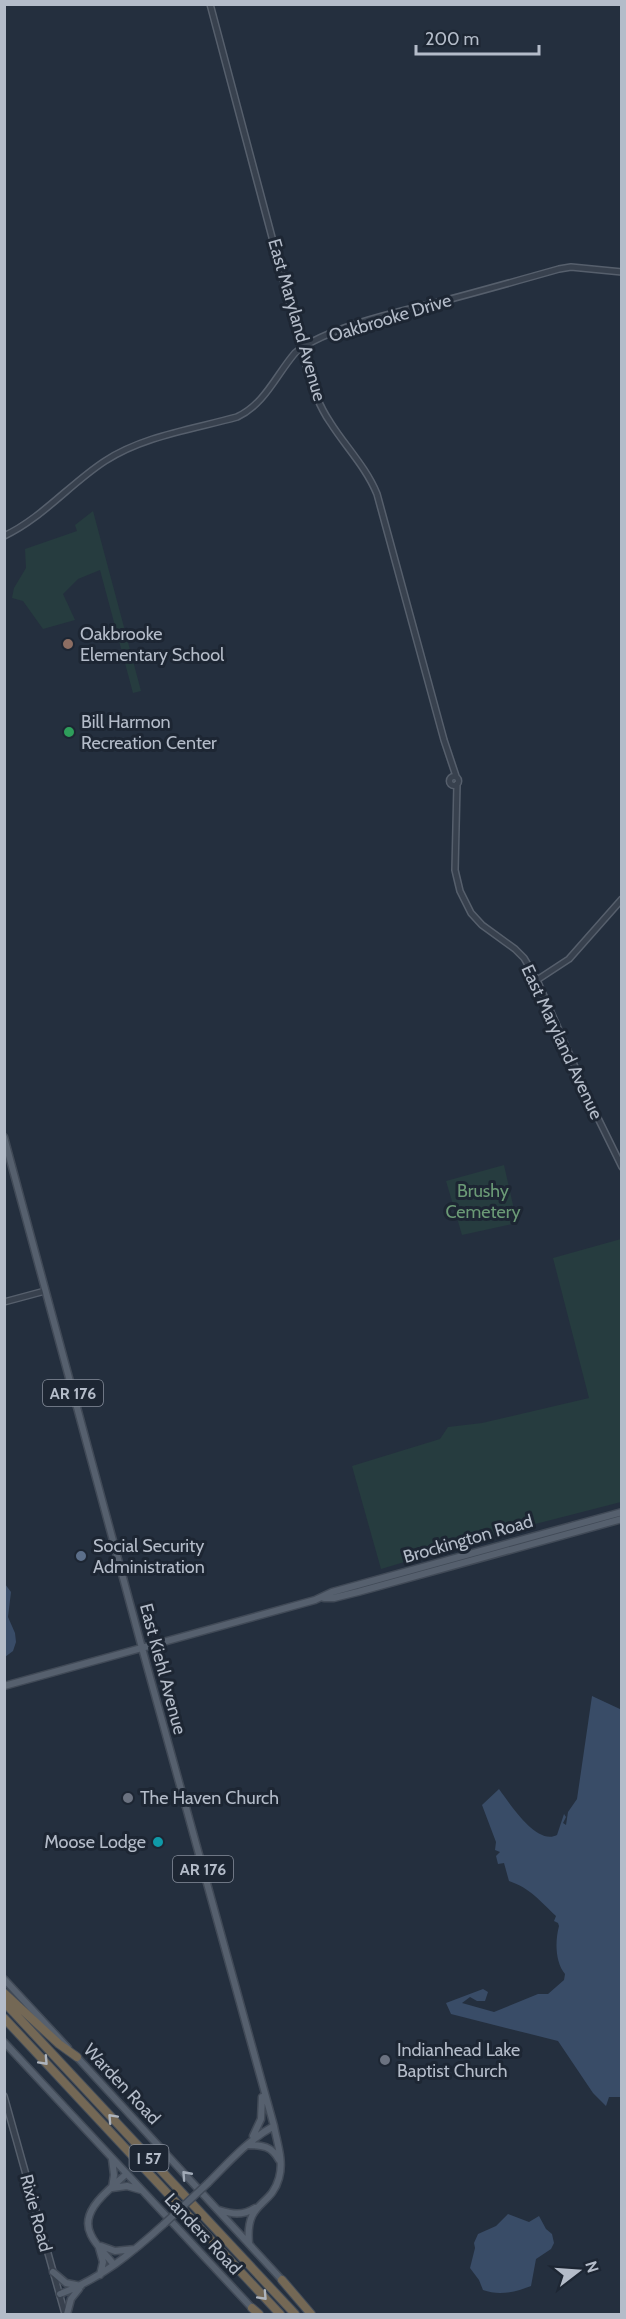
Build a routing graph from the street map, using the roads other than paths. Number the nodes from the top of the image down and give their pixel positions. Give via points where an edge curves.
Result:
1 (210, 4) edge
2 (621, 272) edge
3 (302, 347) junction
4 (4, 536) edge
5 (621, 899) edge
6 (537, 980) junction
7 (4, 1137) edge
8 (621, 1167) edge
9 (45, 1292) junction
10 (4, 1302) edge
11 (621, 1512) edge
12 (621, 1519) edge
13 (324, 1598) junction
14 (142, 1648) junction
15 (4, 1686) edge
16 (4, 1979) edge
17 (4, 1993) edge
18 (4, 2002) edge
19 (4, 2018) edge
20 (4, 2042) edge
21 (77, 2057) junction
22 (263, 2091) junction
23 (4, 2096) edge
24 (274, 2126) junction
25 (247, 2145) junction
26 (112, 2158) junction
27 (280, 2166) junction
28 (126, 2174) junction
29 (112, 2188) junction
30 (142, 2190) junction
31 (260, 2204) junction
32 (217, 2210) junction
33 (249, 2243) junction
34 (98, 2244) junction
35 (136, 2249) junction
36 (114, 2265) junction
37 (53, 2272) junction
38 (100, 2275) junction
39 (282, 2280) joint
40 (81, 2286) junction
41 (60, 2294) junction
42 (252, 2308) joint
43 (66, 2314) edge
44 (259, 2314) edge
45 (280, 2314) edge
46 (295, 2314) edge
47 (313, 2314) edge

1 - 3 street, East Maryland Avenue
2 - 3 street, Oakbrooke Drive via 559,269 354,325
3 - 4 street, Oakbrooke Drive via 249,412 115,455
3 - 6 street, East Maryland Avenue via 322,408 377,494 450,762 450,783 455,784 455,870 460,891 471,913 524,958
5 - 6 street via 569,958
6 - 8 street, East Maryland Avenue
7 - 9 main road, East Kiehl Avenue / AR 176
9 - 10 street
9 - 14 main road, East Kiehl Avenue / AR 176
11 - 13 main road, Brockington Road via 332,1592
12 - 13 main road, Brockington Road
13 - 14 main road, Brockington Road
14 - 15 main road, Brockington Road
14 - 22 main road, East Kiehl Avenue / AR 176
16 - 21 main road, Warden Road
17 - 21 highway
46 -> 18 highway, I 57
19 -> 45 highway, I 57
20 - 26 main road, Landers Road
32 -> 21 main road, Warden Road
22 - 24 main road, East Kiehl Avenue / AR 176
22 - 25 main road via 260,2123
23 - 37 street, Rixie Road
24 - 25 main road
24 - 27 main road, East Kiehl Avenue
25 - 27 main road via 264,2145 278,2157
25 - 35 main road, bridge
26 - 28 main road, Landers Road
26 - 29 main road
27 - 31 main road, East Kiehl Avenue via 273,2190
28 - 29 main road
28 - 30 main road, Landers Road
29 - 30 main road
29 - 34 main road via 90,2215 90,2235
30 - 42 main road, Landers Road
31 - 32 main road via 244,2213
31 - 33 main road, East Kiehl Avenue via 248,2223
32 - 33 main road, Warden Road
33 - 39 main road, Warden Road
34 - 35 main road via 115,2251
34 - 36 main road
34 - 38 main road via 103,2262
35 - 36 main road
36 - 38 main road
37 - 40 main road via 66,2283
37 - 41 street, Rixie Road
38 - 40 main road
39 - 47 highway
40 - 41 main road
40 - 43 main road
41 - 43 street, Rixie Road
42 - 44 highway

